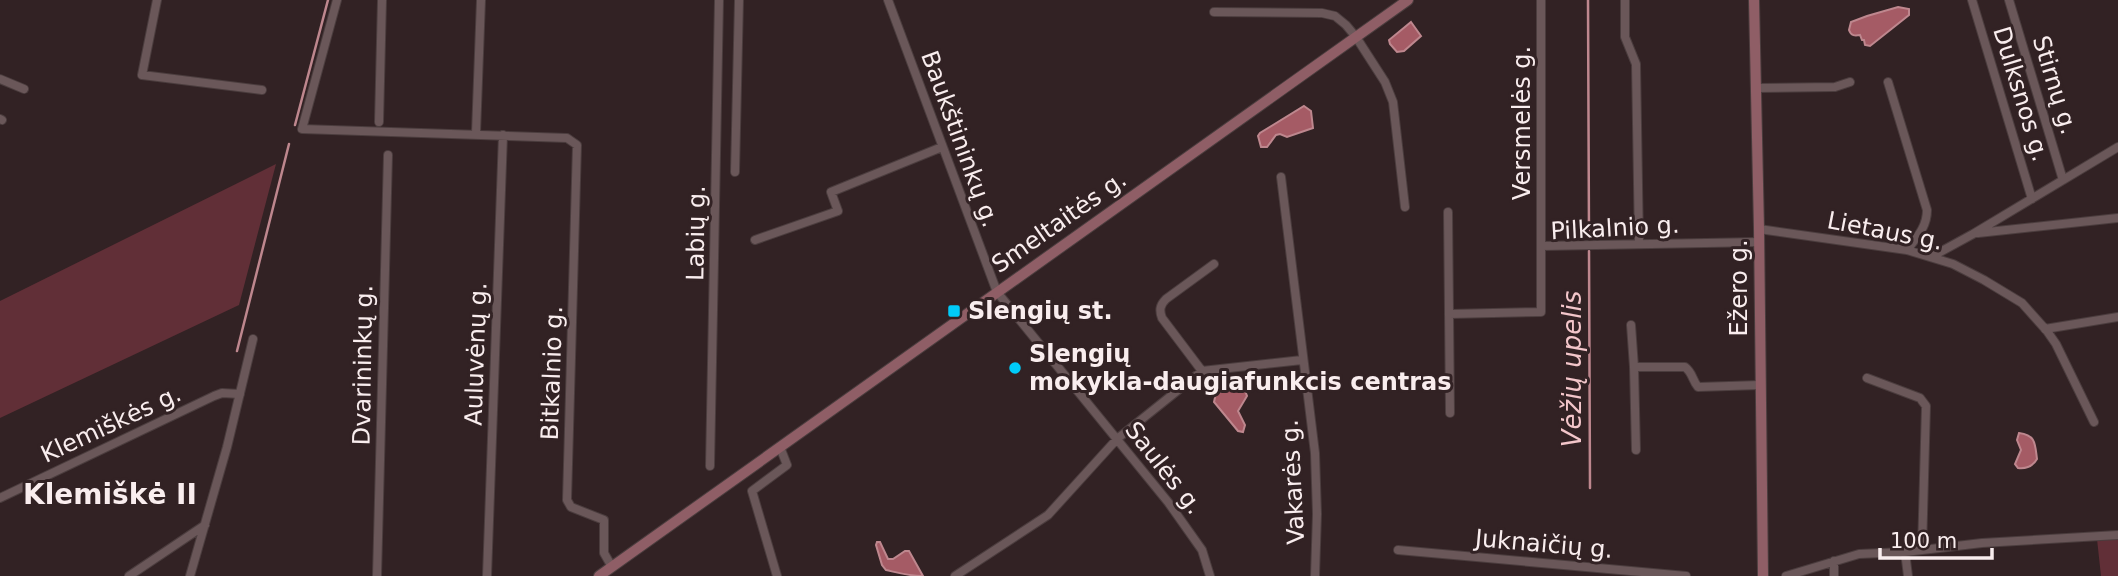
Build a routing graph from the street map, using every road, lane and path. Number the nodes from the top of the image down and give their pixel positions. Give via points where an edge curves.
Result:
1 (157, 0) edge
2 (337, 0) edge
3 (382, 0) edge
4 (481, 0) edge
5 (719, 0) edge
6 (739, 0) edge
7 (888, 0) edge
8 (1408, 0) edge
9 (1542, 0) edge
10 (1625, 0) edge
11 (1754, 0) edge
12 (1972, 0) edge
13 (2010, 0) edge
14 (1214, 12) dead end
15 (1356, 37) junction
16 (0, 79) edge
17 (1850, 82) dead end
18 (1888, 82) dead end
19 (1756, 88) junction
20 (24, 89) dead end
21 (262, 90) dead end
22 (379, 122) dead end
23 (476, 133) junction
24 (503, 135) junction
25 (942, 147) junction
26 (2118, 147) edge
27 (388, 155) dead end
28 (735, 173) dead end
29 (1281, 177) dead end
30 (2063, 180) junction
31 (2032, 199) junction
32 (1405, 207) dead end
33 (1448, 212) dead end
34 (2118, 218) edge
35 (1759, 229) junction
36 (1973, 234) junction
37 (755, 240) dead end
38 (1760, 242) junction
39 (1639, 244) junction
40 (1542, 246) junction
41 (1907, 250) junction
42 (1931, 257) junction
43 (1214, 264) dead end
44 (997, 292) junction
45 (1449, 314) junction
46 (2118, 317) edge
47 (1631, 325) dead end
48 (2045, 329) junction
49 (253, 339) dead end
50 (1302, 360) junction
51 (1634, 368) junction
52 (1202, 371) junction
53 (1867, 378) dead end
54 (1760, 385) junction
55 (240, 394) junction
56 (1450, 412) dead end
57 (2094, 422) dead end
58 (1117, 439) junction
59 (780, 447) junction
60 (1636, 450) dead end
61 (710, 466) dead end
62 (0, 498) edge
63 (205, 525) junction
64 (2118, 535) edge
65 (1398, 550) dead end
66 (1922, 550) junction
67 (1905, 552) junction
68 (1834, 561) junction
69 (612, 567) junction
70 (129, 576) edge
71 (190, 576) edge
72 (377, 576) edge
73 (487, 576) edge
74 (599, 576) edge
75 (777, 576) edge
76 (955, 576) edge
77 (1210, 576) edge
78 (1315, 576) edge
79 (1686, 576) edge
80 (1763, 576) edge
81 (1786, 576) edge
82 (1834, 576) edge
83 (1908, 576) edge

1 - 21 street via 142,75
2 - 23 street via 302,129
3 - 22 street
4 - 23 street
5 - 61 street, Labių g.
6 - 28 street
7 - 25 street, Baukštininkų g.
8 - 15 main road, Smeltaitės g.
9 - 40 street, Versmelės g.
10 - 39 street via 1625,37 1636,64
11 - 19 main road, Ežero g.
12 - 31 street, Dulksnos g.
13 - 30 street, Stirnų g.
14 - 15 street via 1325,13 1339,19
15 - 32 street via 1393,102
15 - 44 main road, Smeltaitės g.
16 - 20 street
17 - 19 street via 1835,87
18 - 41 street via 1927,210 1923,230
19 - 35 main road, Ežero g.
23 - 24 street
24 - 69 street, Bitkalnio g. via 566,138 577,145 567,500 572,507 604,520 604,552
24 - 73 street, Auluvėnų g.
25 - 37 street via 831,192 838,211
25 - 44 street, Baukštininkų g.
26 - 30 street, Stirnų g.
27 - 72 street, Dvarininkų g.
29 - 50 street, Vakarės g.
30 - 31 street, Stirnų g.
31 - 36 street, Stirnų g.
33 - 45 street
34 - 36 street
35 - 38 main road, Ežero g.
35 - 41 street, Lietaus g.
36 - 42 street, Stirnų g.
38 - 39 street, Pilkalnio g.
38 - 54 main road, Ežero g.
39 - 40 street, Pilkalnio g.
40 - 45 street, Pilkalnio g. via 1541,313
41 - 42 street, Lietaus g.
42 - 48 street, Lietaus g. via 1953,264 2022,303
43 - 52 street via 1166,299 1160,309
44 - 58 street, Saulės g.
44 - 59 main road, Smeltaitės g.
45 - 56 street
46 - 48 street
47 - 51 street
48 - 57 street, Lietaus g.
49 - 55 street
50 - 52 street
50 - 78 street, Vakarės g. via 1315,453
51 - 54 street via 1685,368 1698,387
51 - 60 street
52 - 58 street
53 - 66 street via 1920,398 1926,406
54 - 80 main road, Ežero g.
55 - 62 street, Klemiškės g. via 214,396
55 - 63 street
58 - 76 street via 1048,515
58 - 77 street, Saulės g. via 1195,539
59 - 69 main road, Smeltaitės g.
59 - 75 street via 787,465 752,491
63 - 70 street
63 - 71 street
64 - 66 street
65 - 79 street, Juknaičių g.
66 - 67 street
67 - 68 street via 1859,554
67 - 83 street
68 - 81 street
68 - 82 street
69 - 74 main road, Smeltaitės g.

